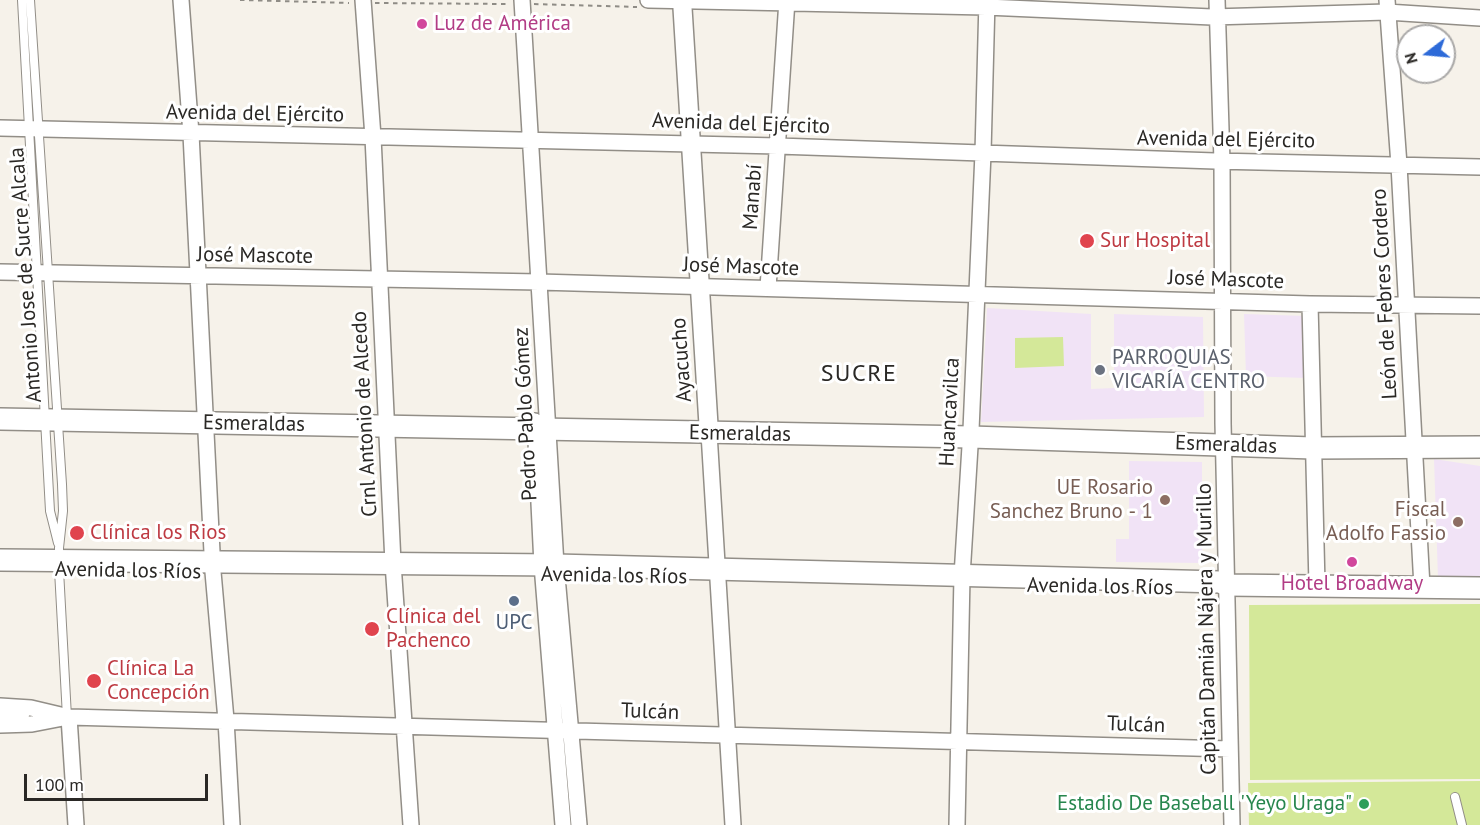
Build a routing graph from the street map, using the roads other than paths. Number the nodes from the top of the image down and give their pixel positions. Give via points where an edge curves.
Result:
1 (22, 0) edge
2 (30, 0) edge
3 (182, 0) edge
4 (363, 0) edge
5 (522, 0) edge
6 (648, 0) edge
7 (1217, 0) edge
8 (682, 1) edge
9 (787, 2) edge
10 (987, 4) edge
11 (1387, 6) edge
12 (1217, 17) junction
13 (1480, 18) edge
14 (0, 128) edge
15 (34, 129) junction
16 (191, 134) junction
17 (373, 137) junction
18 (529, 140) junction
19 (691, 144) junction
20 (778, 146) junction
21 (983, 153) junction
22 (1222, 162) junction
23 (1399, 165) junction
24 (1480, 167) edge
25 (0, 272) edge
26 (41, 272) junction
27 (198, 276) junction
28 (380, 280) junction
29 (539, 282) junction
30 (700, 287) junction
31 (768, 288) junction
32 (976, 296) junction
33 (1223, 300) junction
34 (1310, 304) junction
35 (1407, 305) junction
36 (1480, 306) edge
37 (0, 409) edge
38 (50, 414) junction
39 (205, 418) junction
40 (0, 419) edge
41 (386, 422) junction
42 (542, 425) junction
43 (709, 428) junction
44 (971, 433) junction
45 (1480, 438) edge
46 (1224, 440) junction
47 (1313, 443) junction
48 (1414, 443) junction
49 (1480, 447) edge
50 (59, 559) junction
51 (0, 560) edge
52 (212, 567) junction
53 (394, 567) junction
54 (0, 568) edge
55 (550, 570) junction
56 (717, 573) junction
57 (962, 581) junction
58 (1227, 585) junction
59 (1317, 585) junction
60 (1422, 587) junction
61 (1480, 588) edge
62 (0, 706) edge
63 (0, 714) edge
64 (69, 717) junction
65 (225, 720) junction
66 (0, 724) edge
67 (404, 725) junction
68 (563, 730) junction
69 (729, 735) junction
70 (959, 741) junction
71 (1230, 749) junction
72 (1455, 797) dead end
73 (76, 825) edge
74 (232, 825) edge
75 (411, 825) edge
76 (563, 825) edge
77 (579, 825) edge
78 (733, 825) edge
79 (957, 825) edge
80 (1232, 825) edge
81 (1462, 825) edge

1 - 15 lane, Antonio Jose de Sucre Alcala
2 - 15 lane, Antonio Jose de Sucre Alcala
3 - 16 street
4 - 17 street, Crnl Antonio de Alcedo
5 - 18 street, Pedro Pablo Gómez
6 - 8 street
7 - 12 street, Capitán Damián Nájera y Murillo
8 - 9 street
8 - 19 street, Ayacucho
9 - 10 street
9 - 20 street, Manabí
10 - 12 street
10 - 21 street, Huancavilca
11 - 12 street
11 - 13 street
11 - 23 street, León de Febres Cordero
12 - 22 street, Capitán Damián Nájera y Murillo
14 - 15 street, Avenida del Ejército
15 - 16 street, Avenida del Ejército
15 - 26 lane, Antonio Jose de Sucre Alcala
15 - 26 lane, Antonio Jose de Sucre Alcala
16 - 17 street, Avenida del Ejército
16 - 27 street
17 - 18 street, Avenida del Ejército
17 - 28 street, Crnl Antonio de Alcedo
18 - 19 street, Avenida del Ejército
18 - 29 street, Pedro Pablo Gómez
19 - 20 street, Avenida del Ejército
19 - 30 street, Ayacucho
20 - 21 street, Avenida del Ejército
20 - 31 street, Manabí
21 - 22 street, Avenida del Ejército
21 - 32 street, Huancavilca
22 - 23 street, Avenida del Ejército
22 - 33 street, Capitán Damián Nájera y Murillo
23 - 24 street, Avenida del Ejército
23 - 35 street, León de Febres Cordero
25 - 26 street, José Mascote
26 - 27 street, José Mascote
26 - 38 lane, Antonio Jose de Sucre Alcala
26 - 38 lane, Antonio Jose de Sucre Alcala
27 - 28 street, José Mascote
27 - 39 street
28 - 29 street, José Mascote
28 - 41 street, Crnl Antonio de Alcedo
29 - 30 street, José Mascote
29 - 42 street, Pedro Pablo Gómez
30 - 31 street, José Mascote
30 - 43 street, Ayacucho
31 - 32 street, José Mascote
32 - 33 street, José Mascote
32 - 44 street, Huancavilca
33 - 34 street, José Mascote
33 - 46 street, Capitán Damián Nájera y Murillo
34 - 35 street, José Mascote
34 - 47 street
35 - 36 street, José Mascote
35 - 48 street, León de Febres Cordero
37 - 38 main road, Esmeraldas
38 - 39 main road, Esmeraldas
38 - 40 main road, Esmeraldas
38 - 50 lane, Antonio Jose de Sucre Alcala via 50,511
38 - 50 lane, Antonio Jose de Sucre Alcala via 63,511
39 - 41 main road, Esmeraldas
39 - 52 street
41 - 42 main road, Esmeraldas
41 - 53 street, Crnl Antonio de Alcedo
42 - 43 main road, Esmeraldas
42 - 55 street, Pedro Pablo Gómez
43 - 44 main road, Esmeraldas
43 - 56 street, Ayacucho
44 - 46 main road, Esmeraldas
44 - 57 street, Huancavilca
45 - 48 main road, Esmeraldas
46 - 47 main road, Esmeraldas
46 - 58 street, Capitán Damián Nájera y Murillo
47 - 48 main road, Esmeraldas
47 - 59 street
48 - 49 main road, Esmeraldas
48 - 60 street, León de Febres Cordero
50 - 51 main road, Avenida los Ríos
50 - 52 main road, Avenida los Ríos
50 - 54 main road, Avenida los Ríos
50 - 64 lane, Antonio Jose de Sucre Alcala
52 - 53 main road, Avenida los Ríos
52 - 65 street
53 - 55 main road, Avenida los Ríos
53 - 67 street, Crnl Antonio de Alcedo
55 - 56 main road, Avenida los Ríos
55 - 68 street, Pedro Pablo Gómez
56 - 57 main road, Avenida los Ríos
56 - 69 street, Ayacucho
57 - 58 main road, Avenida los Ríos
57 - 70 street, Huancavilca
58 - 59 main road, Avenida los Ríos
58 - 71 street, Capitán Damián Nájera y Murillo
59 - 60 main road, Avenida los Ríos
60 - 61 main road, Avenida los Ríos
62 - 64 street, Tulcán
63 - 64 lane
64 - 65 street, Tulcán
64 - 66 street, Tulcán via 32,724
64 - 73 street, Antonio Jose de Sucre Alcala
65 - 67 street, Tulcán
65 - 74 street
67 - 68 street, Tulcán
67 - 75 street, Crnl Antonio de Alcedo
68 - 69 street, Tulcán
68 - 76 street, Pedro Pablo Gómez
68 - 77 street, Pedro Pablo Gómez
69 - 70 street, Tulcán
69 - 78 street, Ayacucho
70 - 71 street, Tulcán
70 - 79 street, Huancavilca
71 - 80 street, Capitán Damián Nájera y Murillo
72 - 81 lane

